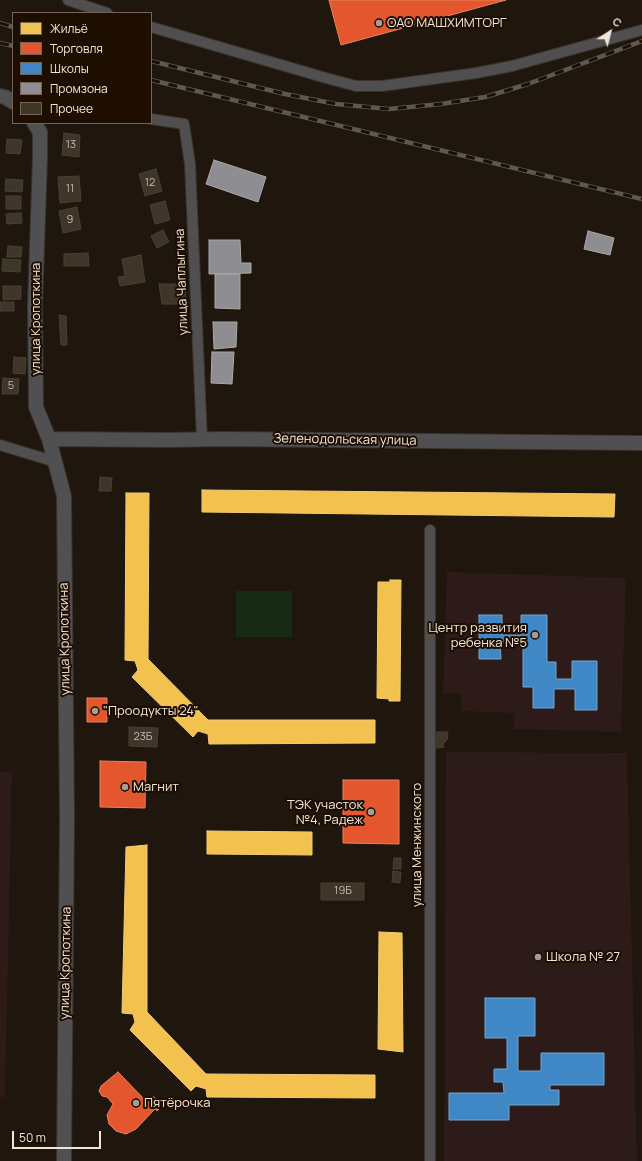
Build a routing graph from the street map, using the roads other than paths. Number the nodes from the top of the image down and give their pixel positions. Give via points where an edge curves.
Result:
1 (68, 0) edge
2 (104, 12) edge
3 (152, 27) edge
4 (642, 30) edge
5 (152, 119) edge
6 (35, 124) edge
7 (49, 439) junction
8 (202, 439) junction
9 (642, 443) edge
10 (0, 445) edge
11 (56, 462) junction
12 (430, 530) dead end
13 (64, 1161) edge
14 (430, 1161) edge

1 - 2 street
3 - 4 street via 356,86 382,86 512,66
5 - 8 street, улица Чаплыгина via 184,124 190,164
6 - 7 street, улица Кропоткина via 40,132 35,305 36,407
7 - 8 street, Зеленодольская улица
7 - 11 street, улица Кропоткина
8 - 9 street, Зеленодольская улица
10 - 11 street
11 - 13 street, улица Кропоткина via 64,496 67,819
12 - 14 street, улица Менжинского

